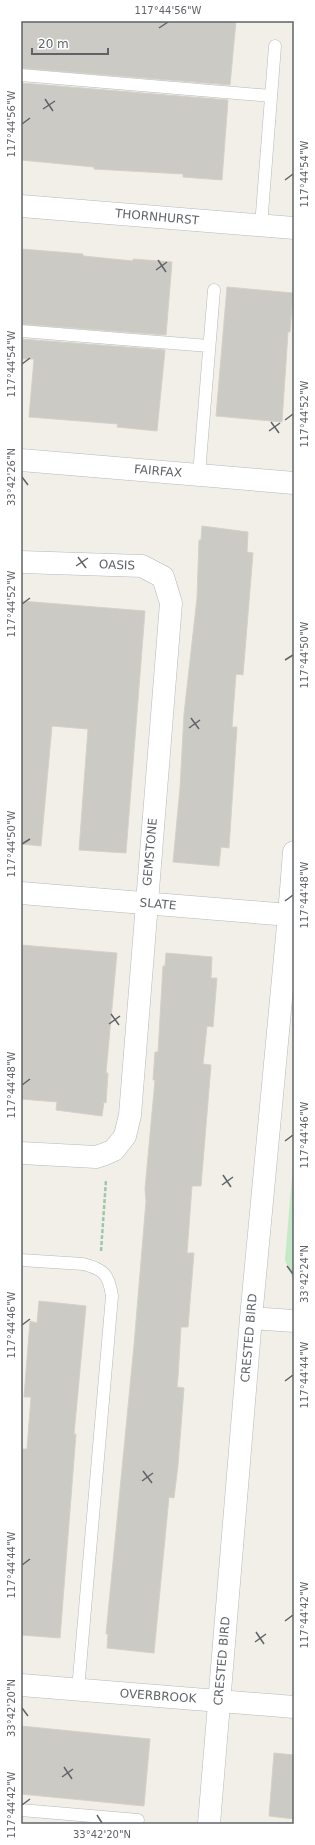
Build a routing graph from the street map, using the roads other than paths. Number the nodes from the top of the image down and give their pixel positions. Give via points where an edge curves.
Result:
1 (276, 46) dead end
2 (21, 75) edge
3 (271, 96) junction
4 (21, 206) edge
5 (261, 226) junction
6 (294, 228) edge
7 (214, 290) dead end
8 (21, 331) edge
9 (209, 346) junction
10 (21, 460) edge
11 (199, 474) junction
12 (294, 483) edge
13 (21, 562) edge
14 (142, 566) joint
15 (294, 852) edge
16 (21, 893) edge
17 (146, 903) junction
18 (292, 915) edge
19 (21, 1153) edge
20 (21, 1260) edge
21 (251, 1318) junction
22 (294, 1321) edge
23 (21, 1685) edge
24 (78, 1690) junction
25 (218, 1700) junction
26 (294, 1707) edge
27 (21, 1810) edge
28 (138, 1820) dead end
29 (209, 1824) edge

1 - 3 lane
2 - 3 lane
3 - 5 lane
4 - 5 street, THORNHURST
5 - 6 street, THORNHURST
7 - 9 lane
8 - 9 lane
9 - 11 lane
10 - 11 street, FAIRFAX
11 - 12 street, FAIRFAX
13 - 14 street, OASIS
14 - 17 street, GEMSTONE via 163,577 171,603
15 - 18 street, CRESTED BIRD
16 - 17 street, SLATE
17 - 18 street, SLATE
17 - 19 street, GEMSTONE via 130,1115 125,1136 114,1150 96,1157
18 - 21 street, CRESTED BIRD
20 - 24 lane via 83,1264 100,1270 109,1280 112,1296
21 - 22 street
21 - 25 street, CRESTED BIRD
23 - 24 street, OVERBROOK
24 - 25 street, OVERBROOK
25 - 26 street, OVERBROOK
25 - 29 street, CRESTED BIRD
27 - 28 lane

